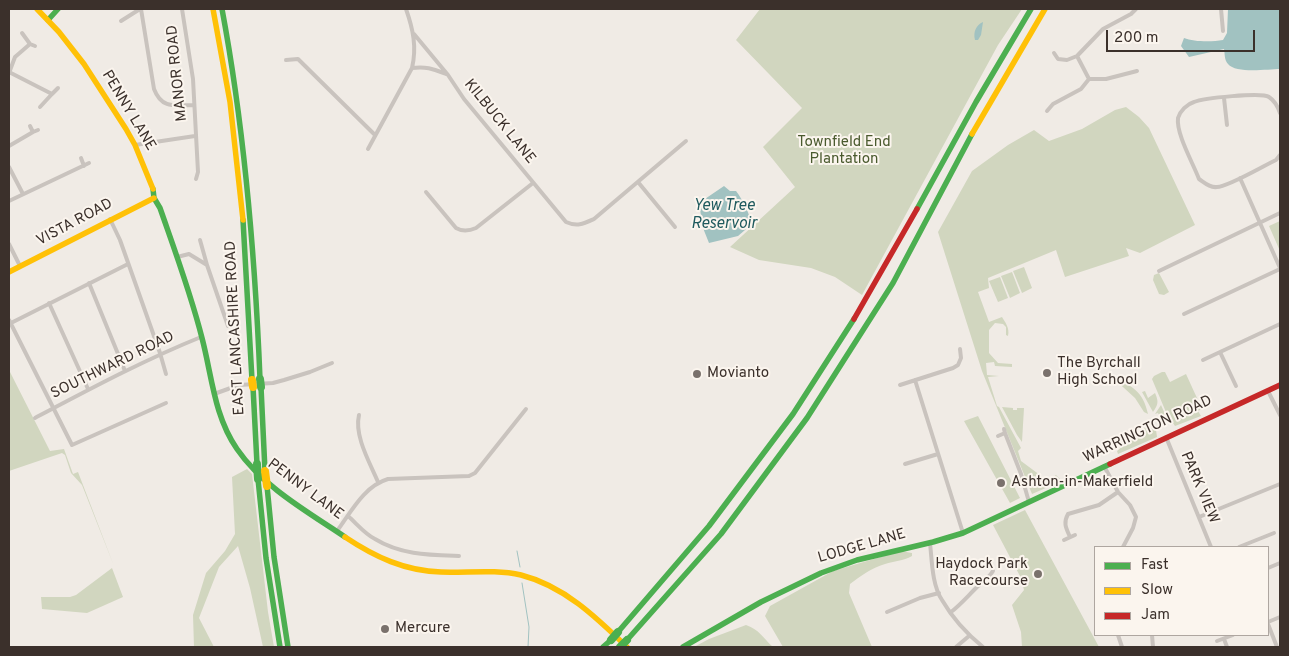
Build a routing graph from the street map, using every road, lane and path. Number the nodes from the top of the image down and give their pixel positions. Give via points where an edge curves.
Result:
1 (37, 9) edge
2 (58, 9) edge
3 (140, 9) edge
4 (182, 9) edge
5 (213, 9) edge
6 (222, 9) edge
7 (406, 9) edge
8 (1031, 9) edge
9 (1045, 9) edge
10 (1136, 9) edge
11 (1221, 9) edge
12 (48, 20) junction
13 (121, 21) dead end
14 (1224, 31) dead end
15 (22, 33) dead end
16 (414, 34) junction
17 (30, 44) junction
18 (35, 46) dead end
19 (1054, 53) dead end
20 (1077, 56) junction
21 (286, 60) dead end
22 (412, 68) junction
23 (1137, 71) dead end
24 (9, 72) edge
25 (448, 75) junction
26 (1088, 79) junction
27 (58, 88) dead end
28 (52, 94) junction
29 (1224, 98) junction
30 (194, 105) junction
31 (40, 107) dead end
32 (1047, 111) dead end
33 (1280, 112) edge
34 (30, 126) dead end
35 (1227, 126) dead end
36 (38, 130) dead end
37 (33, 132) junction
38 (375, 135) junction
39 (196, 136) junction
40 (686, 141) dead end
41 (135, 145) junction
42 (9, 146) edge
43 (368, 149) dead end
44 (1280, 155) edge
45 (81, 158) dead end
46 (89, 164) dead end
47 (84, 166) junction
48 (9, 167) edge
49 (1240, 178) junction
50 (196, 179) dead end
51 (638, 182) junction
52 (534, 183) junction
53 (426, 192) dead end
54 (23, 194) junction
55 (154, 198) junction
56 (9, 201) edge
57 (1280, 213) edge
58 (110, 219) junction
59 (1261, 223) junction
60 (675, 227) dead end
61 (200, 240) dead end
62 (9, 244) edge
63 (177, 258) junction
64 (128, 264) junction
65 (207, 265) junction
66 (20, 266) junction
67 (1280, 268) edge
68 (1160, 271) dead end
69 (9, 272) edge
70 (89, 283) junction
71 (50, 302) junction
72 (1184, 314) dead end
73 (9, 322) edge
74 (1280, 324) edge
75 (228, 326) dead end
76 (201, 337) junction
77 (960, 349) dead end
78 (1220, 352) junction
79 (160, 353) junction
80 (1203, 360) dead end
81 (332, 363) dead end
82 (125, 371) junction
83 (166, 374) dead end
84 (915, 380) junction
85 (256, 383) junction
86 (900, 385) dead end
87 (1280, 385) edge
88 (1236, 386) dead end
89 (88, 389) junction
90 (1268, 391) junction
91 (214, 394) junction
92 (166, 403) dead end
93 (52, 409) junction
94 (526, 409) dead end
95 (1280, 414) edge
96 (359, 415) dead end
97 (36, 418) dead end
98 (998, 436) dead end
99 (1166, 437) junction
100 (938, 454) junction
101 (905, 464) dead end
102 (1104, 466) junction
103 (378, 482) junction
104 (1280, 484) edge
105 (1118, 492) junction
106 (1028, 502) junction
107 (348, 516) junction
108 (1198, 517) junction
109 (337, 531) junction
110 (963, 533) junction
111 (1274, 533) dead end
112 (1076, 534) dead end
113 (1070, 537) junction
114 (1064, 540) dead end
115 (930, 543) junction
116 (1125, 546) edge
117 (1211, 546) edge
118 (1242, 546) edge
119 (452, 556) junction
120 (459, 556) dead end
121 (452, 562) dead end
122 (993, 571) dead end
123 (938, 593) junction
124 (887, 612) dead end
125 (951, 612) junction
126 (1269, 626) edge
127 (969, 636) junction
128 (1231, 636) edge
129 (1224, 639) junction
130 (1217, 641) dead end
131 (627, 643) edge
132 (280, 647) edge
133 (288, 647) edge
134 (603, 647) edge
135 (620, 647) edge
136 (683, 647) edge
137 (956, 647) edge
138 (983, 647) edge
139 (1227, 647) edge
140 (1277, 647) edge

1 - 12 main road, PENNY LANE
2 - 12 main road
3 - 13 street
3 - 30 street via 157,97 172,106
4 - 30 street, MANOR ROAD
5 - 85 main road, EAST LANCASHIRE ROAD via 227,79 244,210
6 - 85 main road, EAST LANCASHIRE ROAD via 241,117 252,215
7 - 16 street, KILBUCK LANE
8 - 134 main road, bridge via 868,296 788,422 709,526
9 - 131 main road via 984,109 893,283 807,418 721,534
10 - 20 street via 1102,28
11 - 14 street
12 - 41 main road, PENNY LANE via 84,64
15 - 17 street
16 - 22 street, KILBUCK LANE
16 - 25 street, KILBUCK LANE
17 - 18 street
17 - 24 street via 15,57
19 - 20 street via 1058,59
20 - 26 street
21 - 38 street via 298,59
22 - 25 street, KILBUCK LANE via 431,67
22 - 38 street, KILBUCK LANE
23 - 26 street via 1106,80
24 - 28 street
25 - 52 street, KILBUCK LANE
26 - 32 street via 1081,89 1053,104
27 - 28 street
28 - 31 street
29 - 33 street via 1269,96
29 - 35 street
29 - 49 street via 1194,101 1179,115 1178,125 1199,179 1217,187
30 - 39 street, MANOR ROAD
34 - 37 street
36 - 37 street
37 - 42 street
38 - 43 street, KILBUCK LANE
39 - 41 street, MANOR ROAD
39 - 50 street, MANOR ROAD
40 - 51 street, KILBUCK LANE
41 - 55 main road, PENNY LANE via 152,185
44 - 49 street
45 - 47 street
46 - 47 street
47 - 54 street
48 - 54 street
49 - 59 street
51 - 52 street, KILBUCK LANE via 594,219 574,226 566,222
51 - 60 street
52 - 53 street, KILBUCK LANE via 476,228 463,231 456,228
54 - 56 street
55 - 58 main road, VISTA ROAD
55 - 63 main road, PENNY LANE
57 - 59 street
58 - 64 street
58 - 66 main road, VISTA ROAD
59 - 67 street
59 - 68 street
61 - 65 street
62 - 66 street
63 - 65 street via 189,254
63 - 76 main road, PENNY LANE
64 - 70 street
64 - 79 street
65 - 75 street
66 - 69 main road, VISTA ROAD
67 - 72 street
70 - 71 street
70 - 82 street
71 - 73 street
71 - 89 street
73 - 93 street
74 - 78 street
76 - 79 street, SOUTHWARD ROAD
76 - 91 main road, PENNY LANE
77 - 84 street via 962,358 956,367
78 - 80 street
78 - 88 street
79 - 82 street, SOUTHWARD ROAD
79 - 83 street
81 - 91 street via 284,380 239,385
82 - 89 street, SOUTHWARD ROAD
84 - 86 street
84 - 100 street
85 - 132 main road, EAST LANCASHIRE ROAD, bridge via 258,479
85 - 133 main road, EAST LANCASHIRE ROAD, bridge via 274,557
87 - 90 main road, WARRINGTON ROAD
89 - 93 street, SOUTHWARD ROAD
90 - 95 street
90 - 99 main road, WARRINGTON ROAD
91 - 109 main road, PENNY LANE via 222,423 249,464 271,484
92 - 93 street via 72,445
93 - 97 street, SOUTHWARD ROAD
94 - 103 street via 476,473
96 - 103 street via 357,422 362,442
98 - 106 street via 1004,431
99 - 102 main road, WARRINGTON ROAD
99 - 108 street, PARK VIEW
100 - 101 street
100 - 110 street
102 - 105 street
102 - 106 main road, WARRINGTON ROAD
103 - 107 street via 369,488
104 - 108 street
105 - 113 street via 1099,505 1068,514 1064,521
105 - 116 street via 1136,517
106 - 110 main road, LODGE LANE
107 - 109 street
107 - 119 street via 373,538 398,550
108 - 117 street, PARK VIEW
109 - 131 main road, PENNY LANE via 376,556 404,567 423,571 500,572 545,583 563,592
110 - 115 main road, LODGE LANE
111 - 118 street
112 - 113 street
113 - 114 street
115 - 123 street
115 - 136 main road, LODGE LANE via 857,560 810,577
119 - 120 street
119 - 121 street
122 - 125 street
123 - 124 street
123 - 125 street
125 - 127 street
126 - 140 street
127 - 137 street
127 - 138 street
128 - 129 street
129 - 130 street
129 - 139 street
131 - 135 main road, bridge

